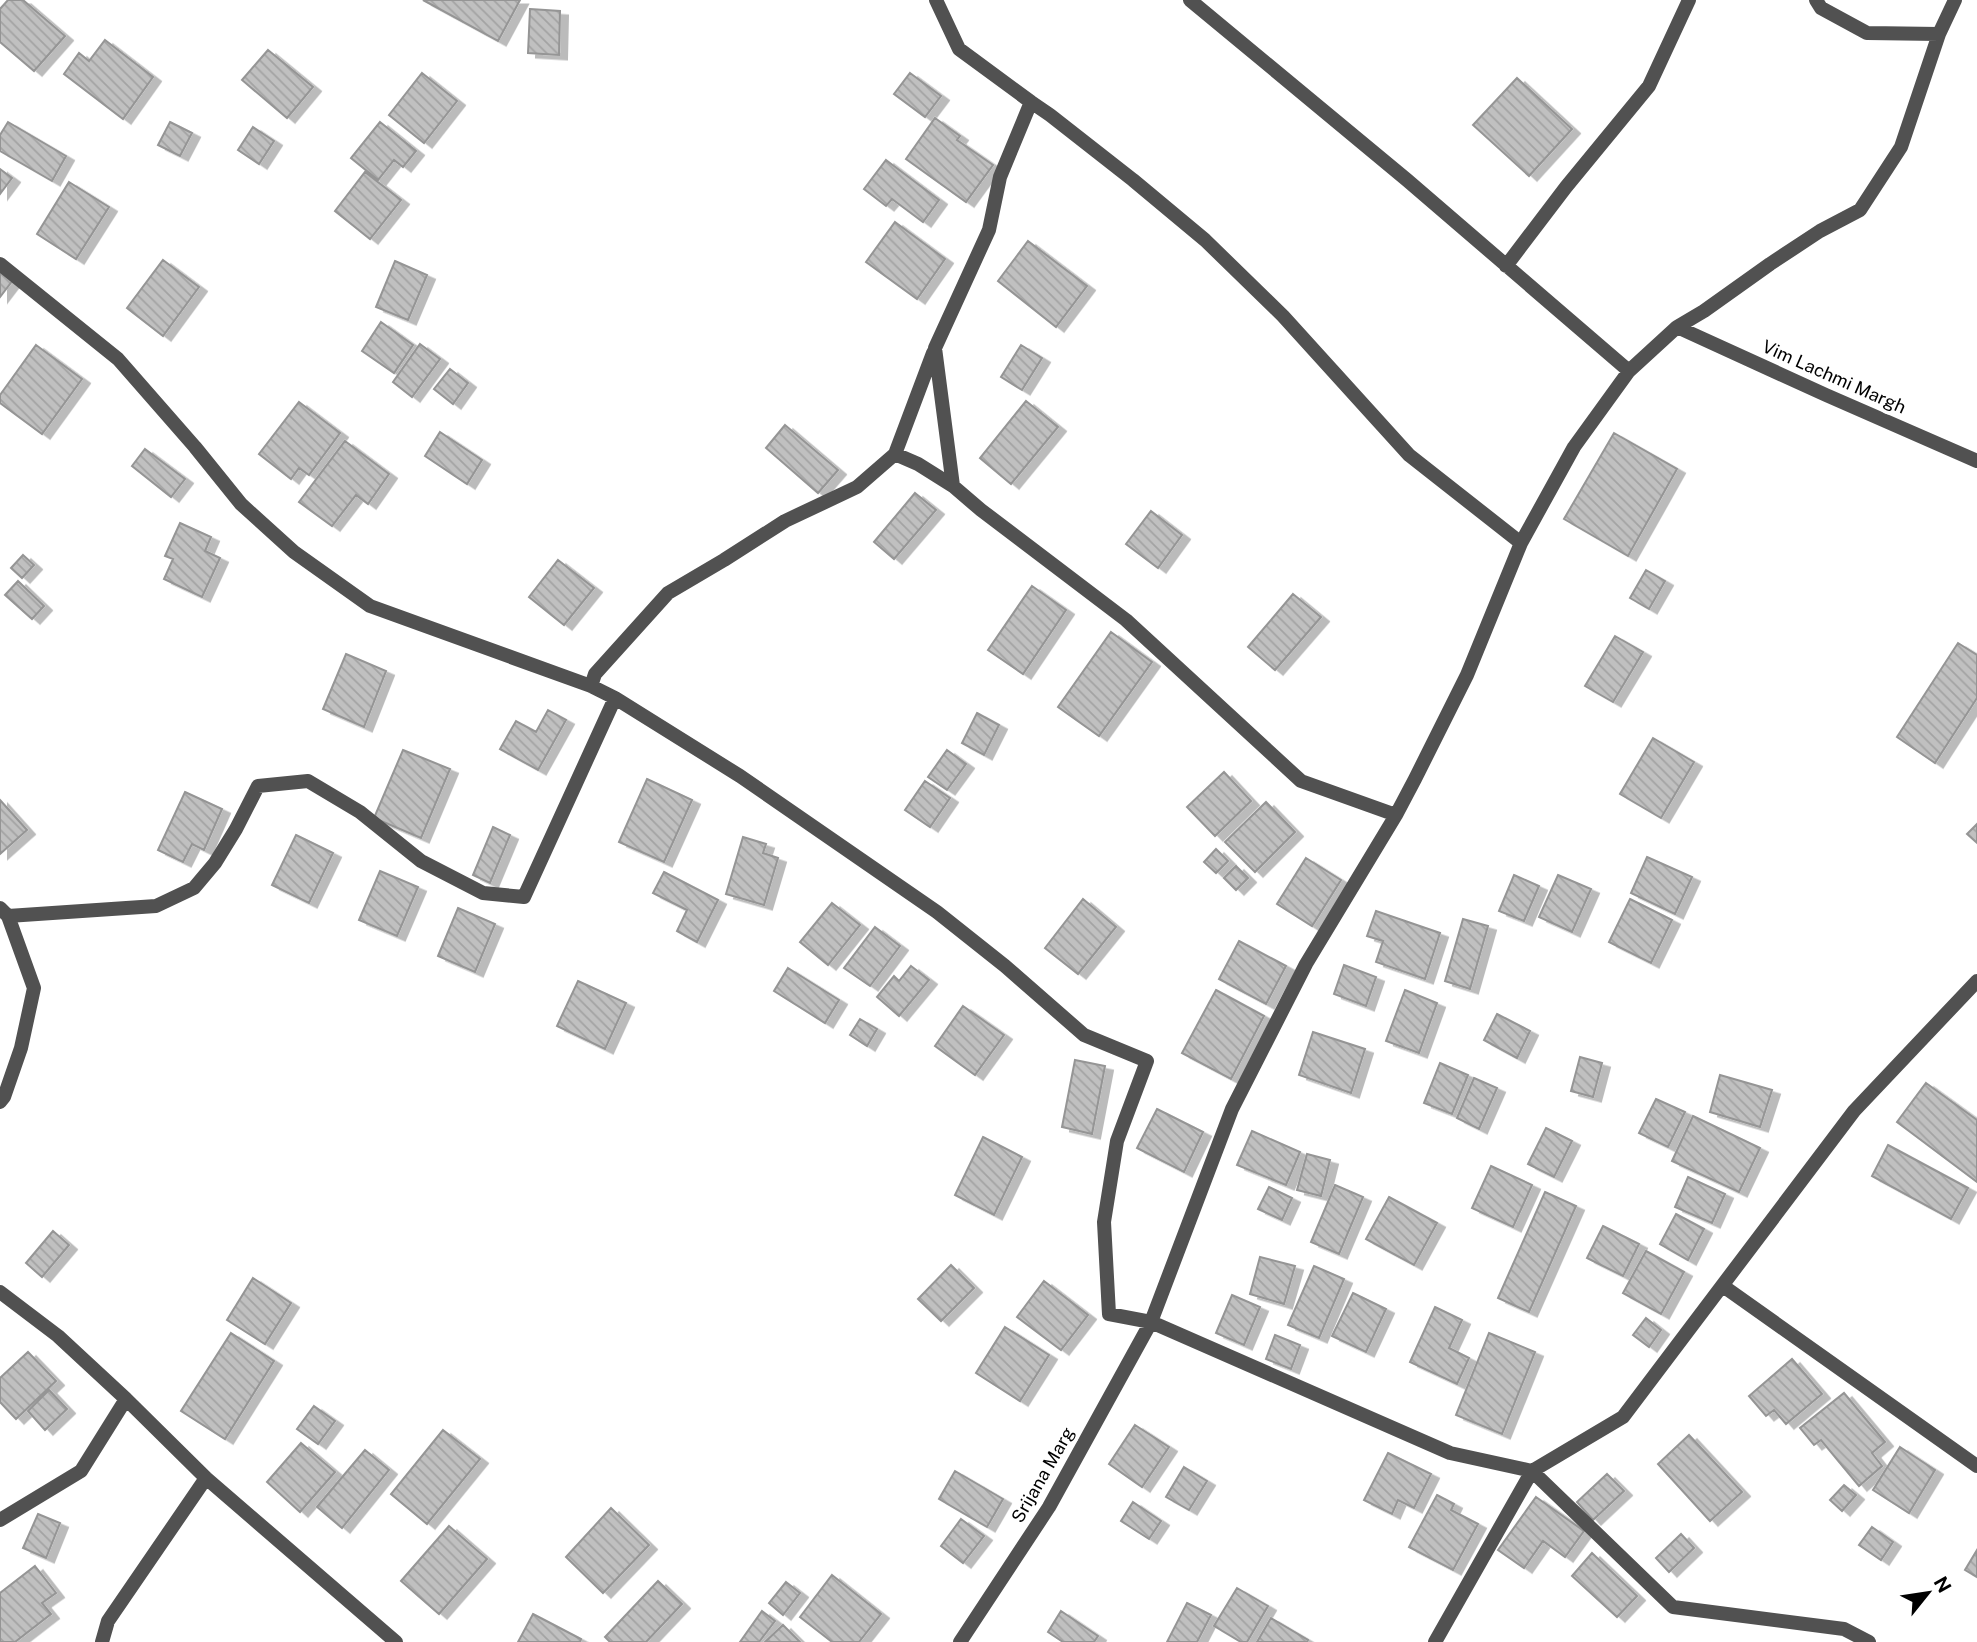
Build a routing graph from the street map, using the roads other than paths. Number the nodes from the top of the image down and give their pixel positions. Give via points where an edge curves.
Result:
1 (936, 0) edge
2 (1190, 0) edge
3 (1689, 0) edge
4 (1816, 0) edge
5 (1955, 0) edge
6 (1939, 34) junction
7 (1031, 102) junction
8 (0, 264) edge
9 (1506, 266) junction
10 (1677, 327) junction
11 (935, 348) junction
12 (1629, 371) junction
13 (895, 454) junction
14 (1977, 461) edge
15 (953, 486) junction
16 (1521, 543) junction
17 (591, 685) junction
18 (615, 698) junction
19 (1396, 815) junction
20 (4, 912) edge
21 (1977, 981) edge
22 (0, 1102) edge
23 (1723, 1286) junction
24 (0, 1292) edge
25 (1151, 1322) junction
26 (126, 1399) junction
27 (1977, 1466) edge
28 (1532, 1471) junction
29 (206, 1478) junction
30 (0, 1520) edge
31 (102, 1642) edge
32 (396, 1642) edge
33 (960, 1642) edge
34 (1435, 1642) edge
35 (1869, 1642) edge

1 - 7 street via 959,49
2 - 9 street
3 - 9 street via 1649,86
4 - 6 street via 1821,8 1867,33
5 - 6 street, Srijana Marg
6 - 10 street, Srijana Marg via 1902,146 1860,210 1820,231
7 - 11 street via 1000,177 989,230
7 - 16 street via 1205,240 1283,316 1409,455
8 - 17 street via 118,359 241,504 294,552 370,607
9 - 12 street
10 - 12 street, Srijana Marg
10 - 14 street, Vim Lachmi Margh
11 - 13 street
11 - 15 street
12 - 16 street, Srijana Marg via 1574,447
13 - 15 street
13 - 17 street via 857,487 785,521 668,593 595,674
15 - 19 street via 1126,620 1301,781
16 - 19 street, Srijana Marg via 1467,675
17 - 18 street
18 - 20 street via 524,897 483,893 421,861 360,812 308,781 258,786 215,863 194,888 156,906
18 - 25 street via 740,776 937,912 1084,1035 1147,1061 1117,1142 1104,1222 1110,1314
19 - 25 street, Srijana Marg via 1306,964 1232,1108
20 - 22 street via 34,988 21,1048
21 - 23 street via 1854,1111
23 - 27 street
23 - 28 street via 1623,1417
24 - 26 street via 58,1336
25 - 28 street via 1450,1453
25 - 33 street, Srijana Marg via 1049,1507
26 - 29 street
26 - 30 street via 81,1471
28 - 34 street
28 - 35 street via 1673,1607 1844,1629
29 - 31 street via 108,1622
29 - 32 street

